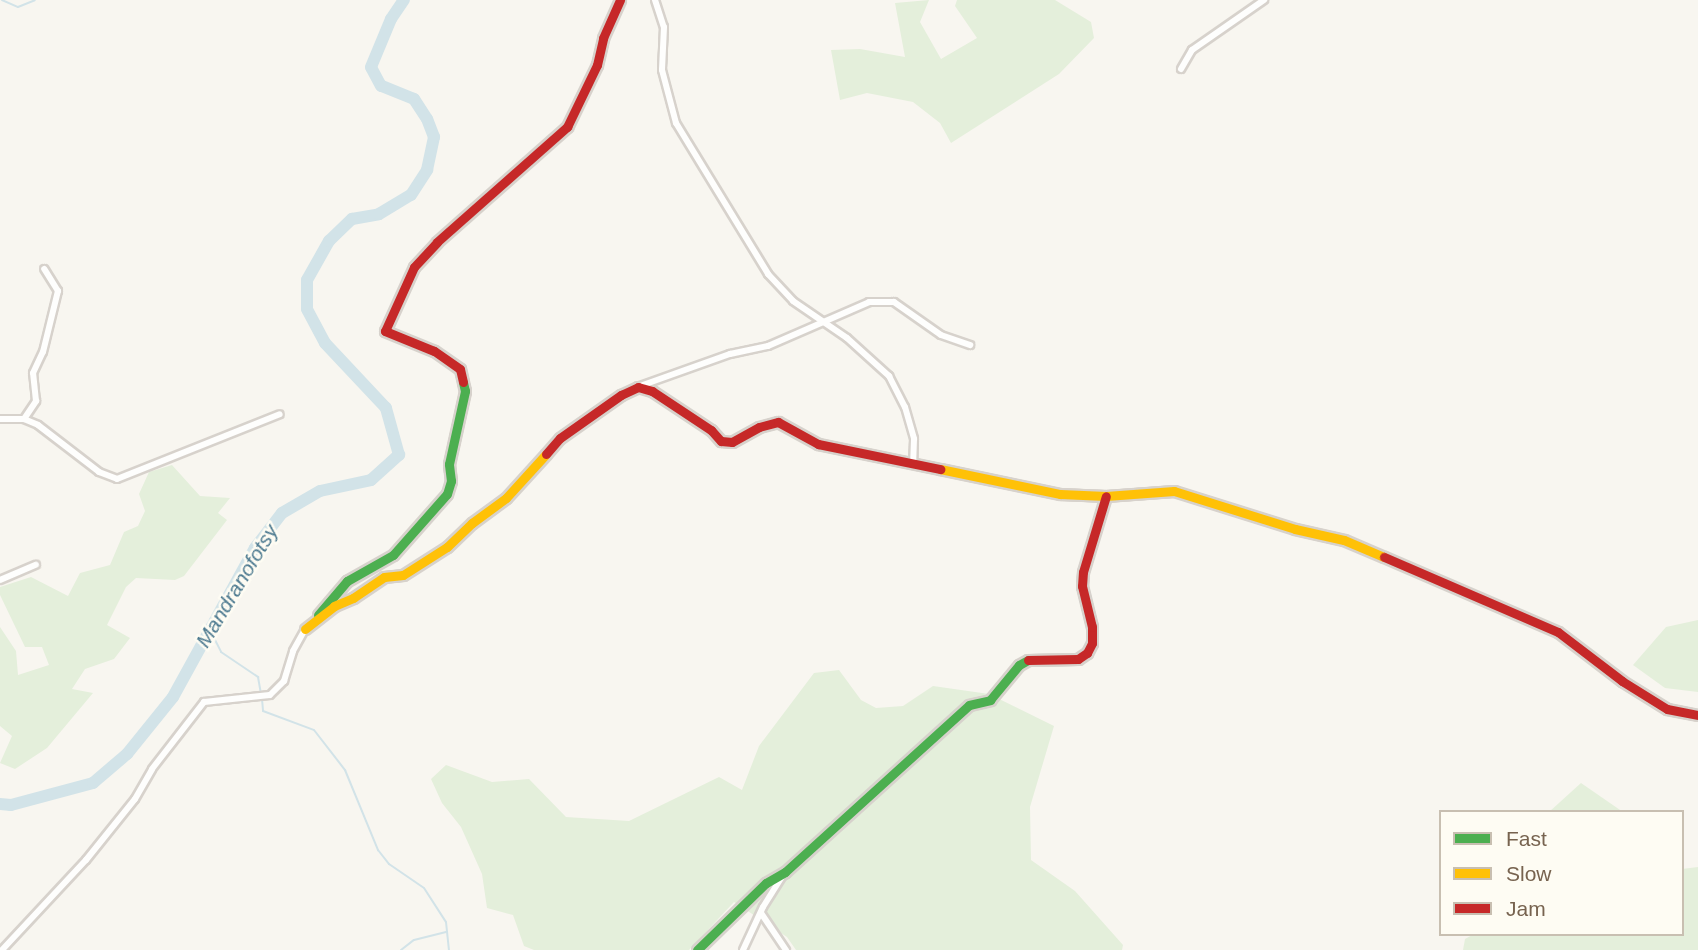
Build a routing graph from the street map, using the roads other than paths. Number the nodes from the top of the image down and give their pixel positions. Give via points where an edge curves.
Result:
1 (620, 0) edge
2 (655, 0) edge
3 (1264, 0) edge
4 (1181, 69) dead end
5 (44, 269) dead end
6 (827, 323) junction
7 (970, 345) dead end
8 (638, 387) junction
9 (280, 414) dead end
10 (0, 419) edge
11 (24, 419) junction
12 (913, 463) junction
13 (1106, 496) junction
14 (36, 565) dead end
15 (0, 580) edge
16 (305, 629) junction
17 (1698, 715) edge
18 (785, 872) junction
19 (761, 913) junction
20 (2, 950) edge
21 (697, 950) edge
22 (743, 950) edge
23 (786, 950) edge

1 - 16 street via 597,65 567,127 414,267 385,331 434,351 460,369 465,391 447,494 393,555 347,581
2 - 6 street via 664,27 662,70 676,123 768,274 793,301
3 - 4 street via 1192,50
5 - 11 street via 58,290 32,379 35,405
6 - 7 street via 869,302 894,302 941,335
6 - 8 street
6 - 12 street via 889,376 914,439
8 - 12 street via 652,391 722,441 732,442 759,426 778,422 818,444
8 - 16 street via 560,438 506,498 447,547 403,575 384,577
9 - 11 street via 117,479 99,472
10 - 11 street
12 - 13 street via 1060,494
13 - 17 street via 1174,491 1344,540 1558,632 1667,709
13 - 18 street via 1083,572 1092,627 1087,653 1078,659 1027,660 1019,665 990,700 969,705
14 - 15 street
16 - 20 street via 284,681 270,695 204,702 86,860
18 - 19 street
18 - 21 street via 766,883
19 - 22 street
19 - 23 street

